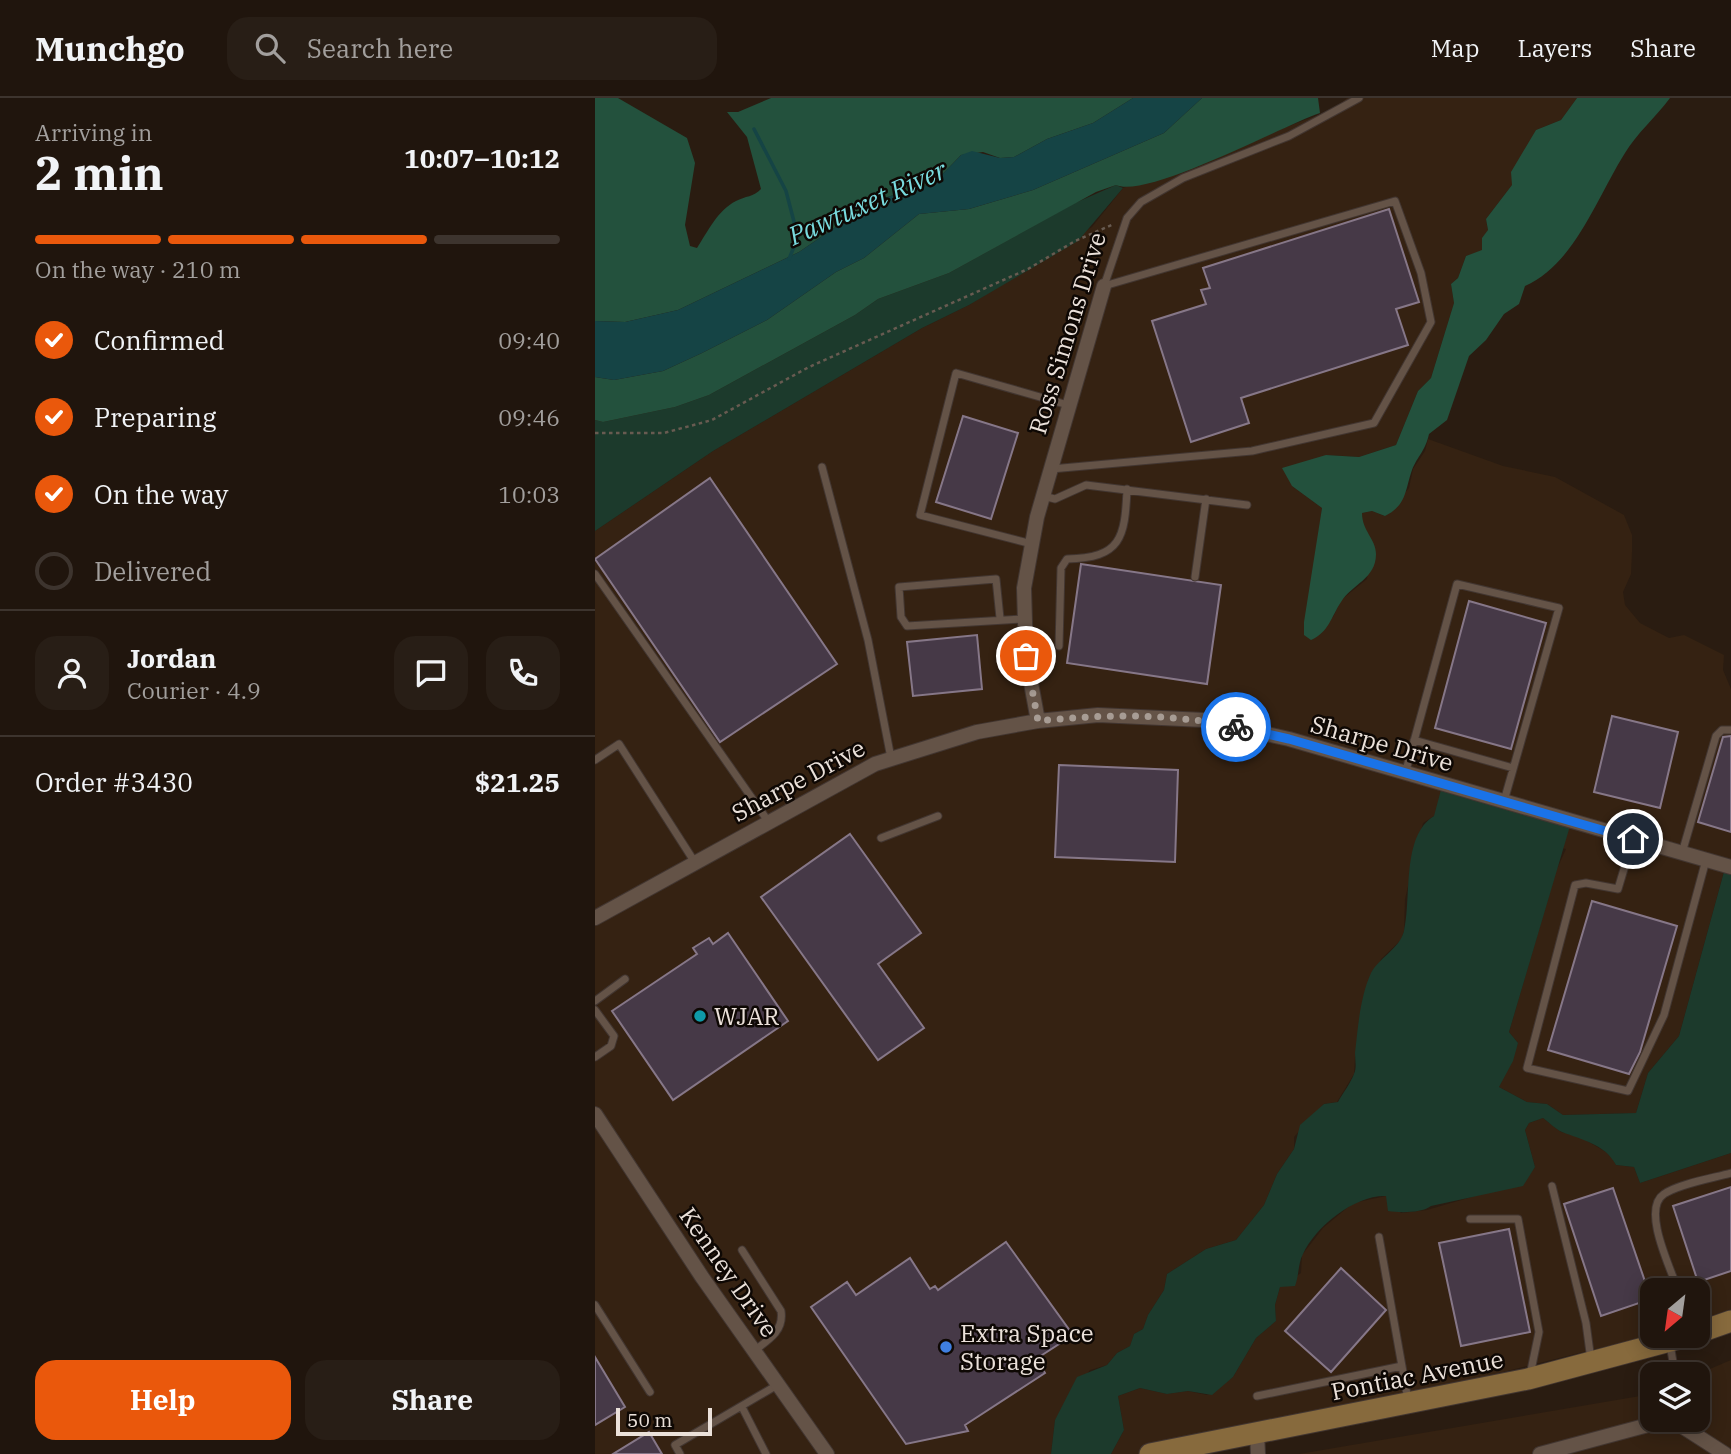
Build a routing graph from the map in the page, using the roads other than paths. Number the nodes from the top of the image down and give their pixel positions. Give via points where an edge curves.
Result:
1 (1359, 98) edge
2 (1104, 286) junction
3 (1068, 405) junction
4 (822, 467) dead end
5 (1051, 469) junction
6 (1127, 489) junction
7 (1043, 496) junction
8 (1206, 499) junction
9 (1247, 505) dead end
10 (1031, 544) junction
11 (595, 574) edge
12 (1195, 577) dead end
13 (1000, 618) junction
14 (1023, 619) junction
15 (1059, 646) dead end
16 (1038, 721) junction
17 (1731, 730) edge
18 (1414, 740) junction
19 (891, 758) junction
20 (595, 761) edge
21 (1513, 768) junction
22 (1405, 774) junction
23 (1504, 802) junction
24 (938, 816) dead end
25 (768, 821) junction
26 (881, 838) dead end
27 (1633, 839) junction
28 (1682, 853) junction
29 (1706, 860) junction
30 (694, 861) junction
31 (1731, 867) edge
32 (595, 918) edge
33 (625, 979) dead end
34 (595, 1001) edge
35 (595, 1010) edge
36 (595, 1057) edge
37 (595, 1114) edge
38 (1731, 1173) edge
39 (1552, 1186) dead end
40 (1470, 1219) dead end
41 (1378, 1237) dead end
42 (742, 1250) dead end
43 (1674, 1278) edge
44 (595, 1305) edge
45 (1731, 1321) edge
46 (1710, 1328) edge
47 (1648, 1348) edge
48 (755, 1350) junction
49 (1591, 1364) junction
50 (1402, 1366) junction
51 (1528, 1379) junction
52 (780, 1384) junction
53 (650, 1392) dead end
54 (1257, 1396) dead end
55 (1409, 1404) junction
56 (742, 1407) junction
57 (1640, 1426) edge
58 (1691, 1432) edge
59 (1258, 1444) edge
60 (680, 1454) edge
61 (766, 1454) edge
62 (827, 1454) edge
63 (1150, 1454) edge
64 (1540, 1454) edge
65 (1725, 1454) edge

1 - 2 lane, Ross Simons Drive via 1289,136 1163,188 1131,211
2 - 3 street, Ross Simons Drive
2 - 5 lane via 1395,201 1431,322 1374,423 1252,451
3 - 5 street, Ross Simons Drive
3 - 10 lane via 957,373 921,515
4 - 19 lane via 868,640
5 - 7 street, Ross Simons Drive
6 - 7 lane via 1086,485 1055,499
6 - 8 lane
6 - 15 lane via 1126,522 1118,541 1107,553 1067,559 1061,568
7 - 10 street, Ross Simons Drive
8 - 9 lane
8 - 12 lane
10 - 14 street, Ross Simons Drive
11 - 25 lane
13 - 13 lane via 907,626 901,617 899,587 996,579
13 - 14 lane
14 - 16 street, Ross Simons Drive
16 - 19 street, Sharpe Drive via 977,732
16 - 22 street, Sharpe Drive via 1118,715 1204,720 1289,739
17 - 28 lane via 1716,736
18 - 21 lane
18 - 21 lane via 1457,584 1559,608
18 - 22 lane
19 - 25 street, Sharpe Drive
20 - 30 lane via 619,744
21 - 23 lane
22 - 23 street, Sharpe Drive
23 - 27 street, Sharpe Drive
24 - 26 lane
25 - 30 street, Sharpe Drive
27 - 28 street, Sharpe Drive
27 - 29 lane via 1618,889 1575,885 1527,1068 1628,1091 1664,1015
28 - 29 street, Sharpe Drive
29 - 31 street, Sharpe Drive
30 - 32 street, Sharpe Drive
33 - 34 lane
35 - 36 lane via 614,1036 611,1046
37 - 48 street, Kenney Drive
38 - 43 lane via 1664,1194 1655,1203 1654,1218
39 - 49 lane
40 - 51 lane via 1518,1219 1539,1332
41 - 50 lane
42 - 48 lane via 782,1318 772,1337
44 - 53 lane
45 - 46 main road
47 - 49 main road, Pontiac Avenue
48 - 52 street, Kenney Drive
49 - 51 main road, Pontiac Avenue
50 - 54 lane
50 - 55 lane
51 - 55 main road, Pontiac Avenue
52 - 56 lane
52 - 62 street, Kenney Drive
55 - 59 main road, Pontiac Avenue
56 - 60 lane via 675,1445
56 - 61 lane
57 - 64 street
58 - 65 street
59 - 63 main road, Pontiac Avenue

